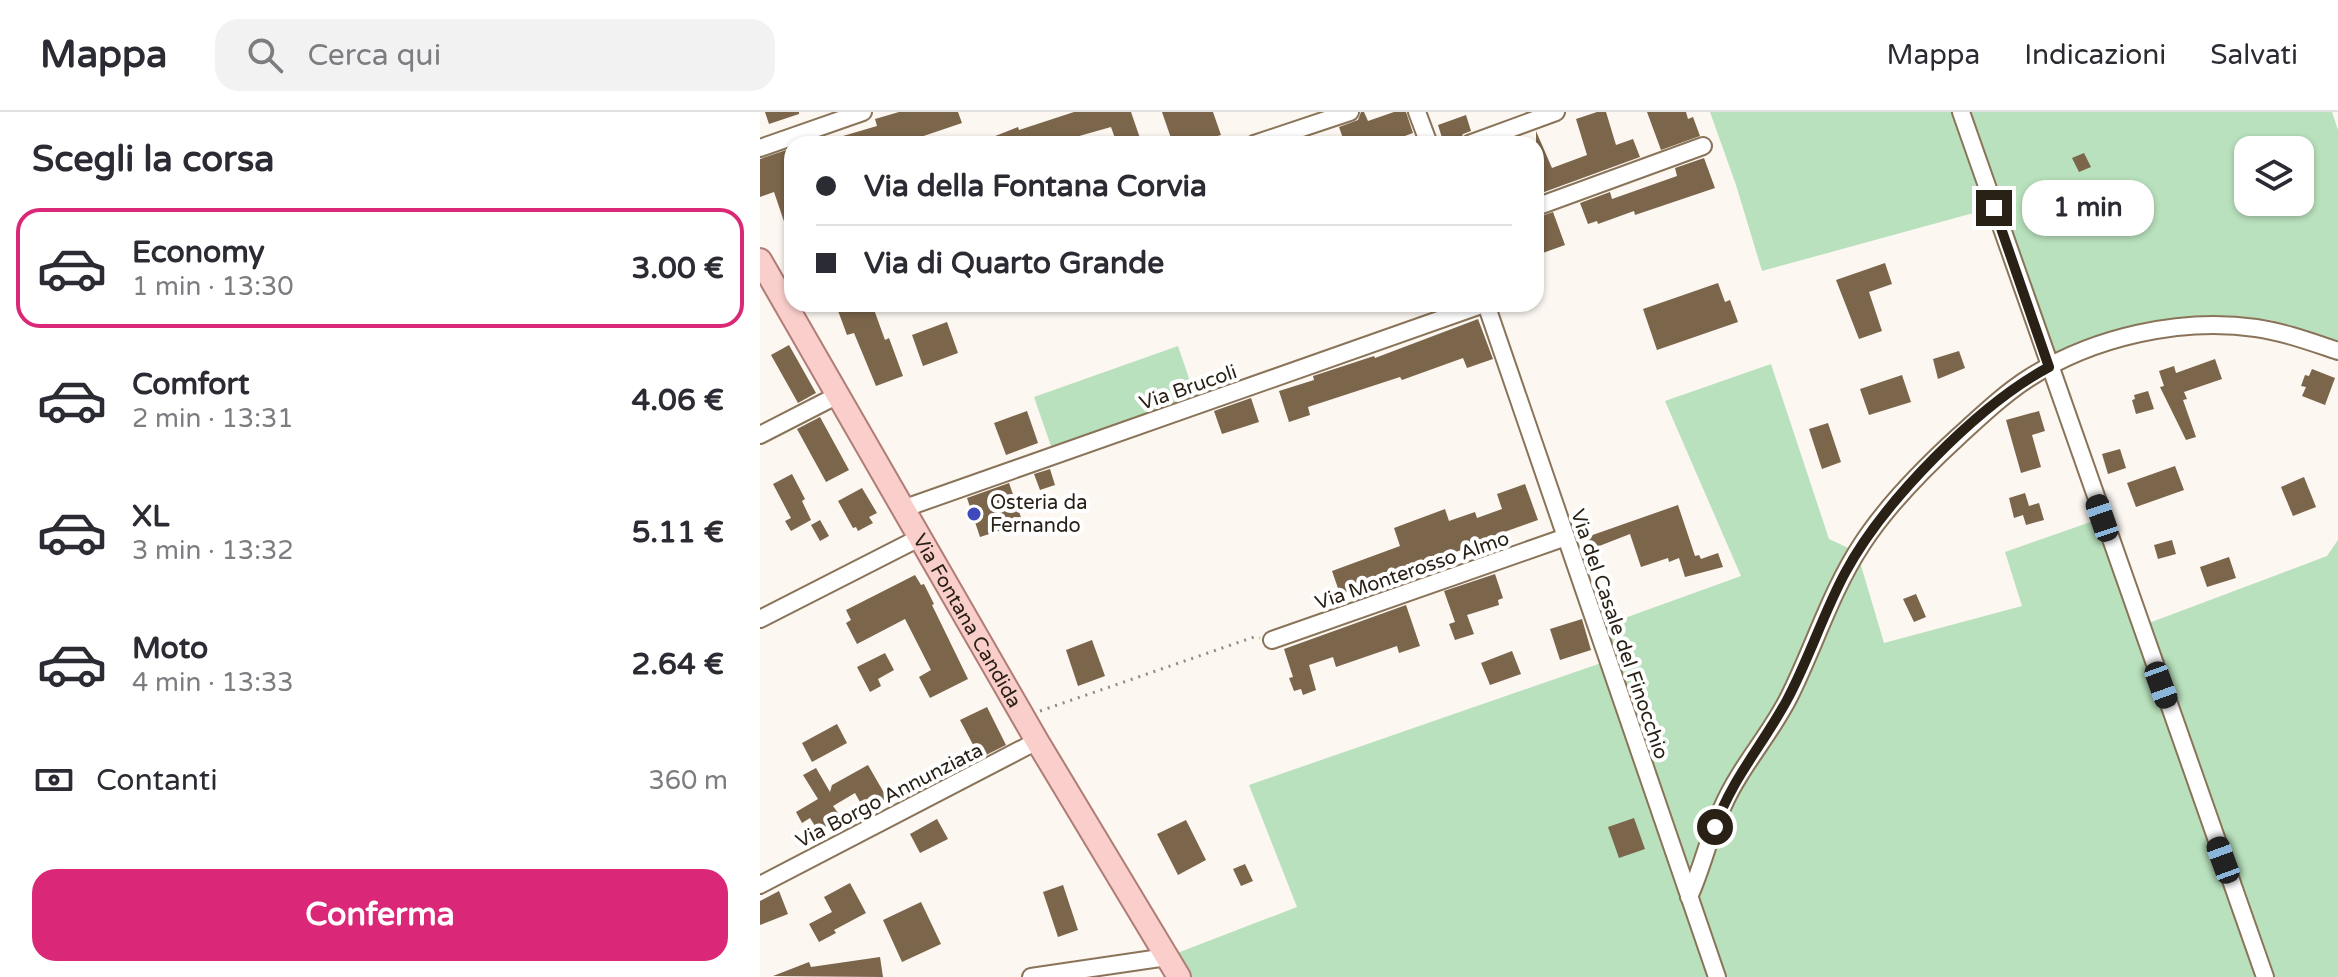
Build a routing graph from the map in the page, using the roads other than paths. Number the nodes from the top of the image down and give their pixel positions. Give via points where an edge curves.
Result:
1 (863, 112) edge
2 (1350, 112) edge
3 (1417, 112) edge
4 (1556, 112) edge
5 (1961, 112) edge
6 (794, 136) edge
7 (1278, 136) edge
8 (1426, 136) edge
9 (1491, 136) edge
10 (784, 140) edge
11 (1703, 146) dead end
12 (760, 148) edge
13 (1544, 204) edge
14 (760, 260) edge
15 (784, 294) edge
16 (795, 312) edge
17 (1462, 312) edge
18 (1488, 312) edge
19 (2338, 351) edge
20 (2049, 367) junction
21 (840, 394) junction
22 (760, 435) edge
23 (905, 508) junction
24 (921, 537) junction
25 (1566, 537) junction
26 (760, 619) edge
27 (1272, 640) road end
28 (1037, 741) junction
29 (760, 885) edge
30 (1689, 897) junction
31 (1167, 957) junction
32 (1031, 977) edge
33 (1179, 977) edge
34 (1717, 977) edge
35 (2265, 977) edge

1 - 6 street
2 - 7 street
3 - 8 street
4 - 9 street
5 - 20 street
10 - 12 street
11 - 13 street
14 - 15 main road, Via Fontana Candida
16 - 21 main road, Via Fontana Candida
17 - 23 street, Via Brucoli
18 - 25 street, Via del Casale del Finocchio
19 - 20 street via 2262,329 2206,326 2131,336
20 - 30 street via 2000,400 1950,445 1869,534 1786,702 1726,798
20 - 35 street
21 - 22 street
21 - 23 main road, Via Fontana Candida
23 - 24 main road, Via Fontana Candida
24 - 26 street
24 - 28 main road, Via Fontana Candida
25 - 27 street, Via Monterosso Almo
25 - 30 street, Via del Casale del Finocchio
28 - 29 street, Via Borgo Annunziata
28 - 31 main road, Via Fontana Candida
30 - 34 street, Via del Casale del Finocchio
31 - 32 street
31 - 33 main road, Via Fontana Candida

